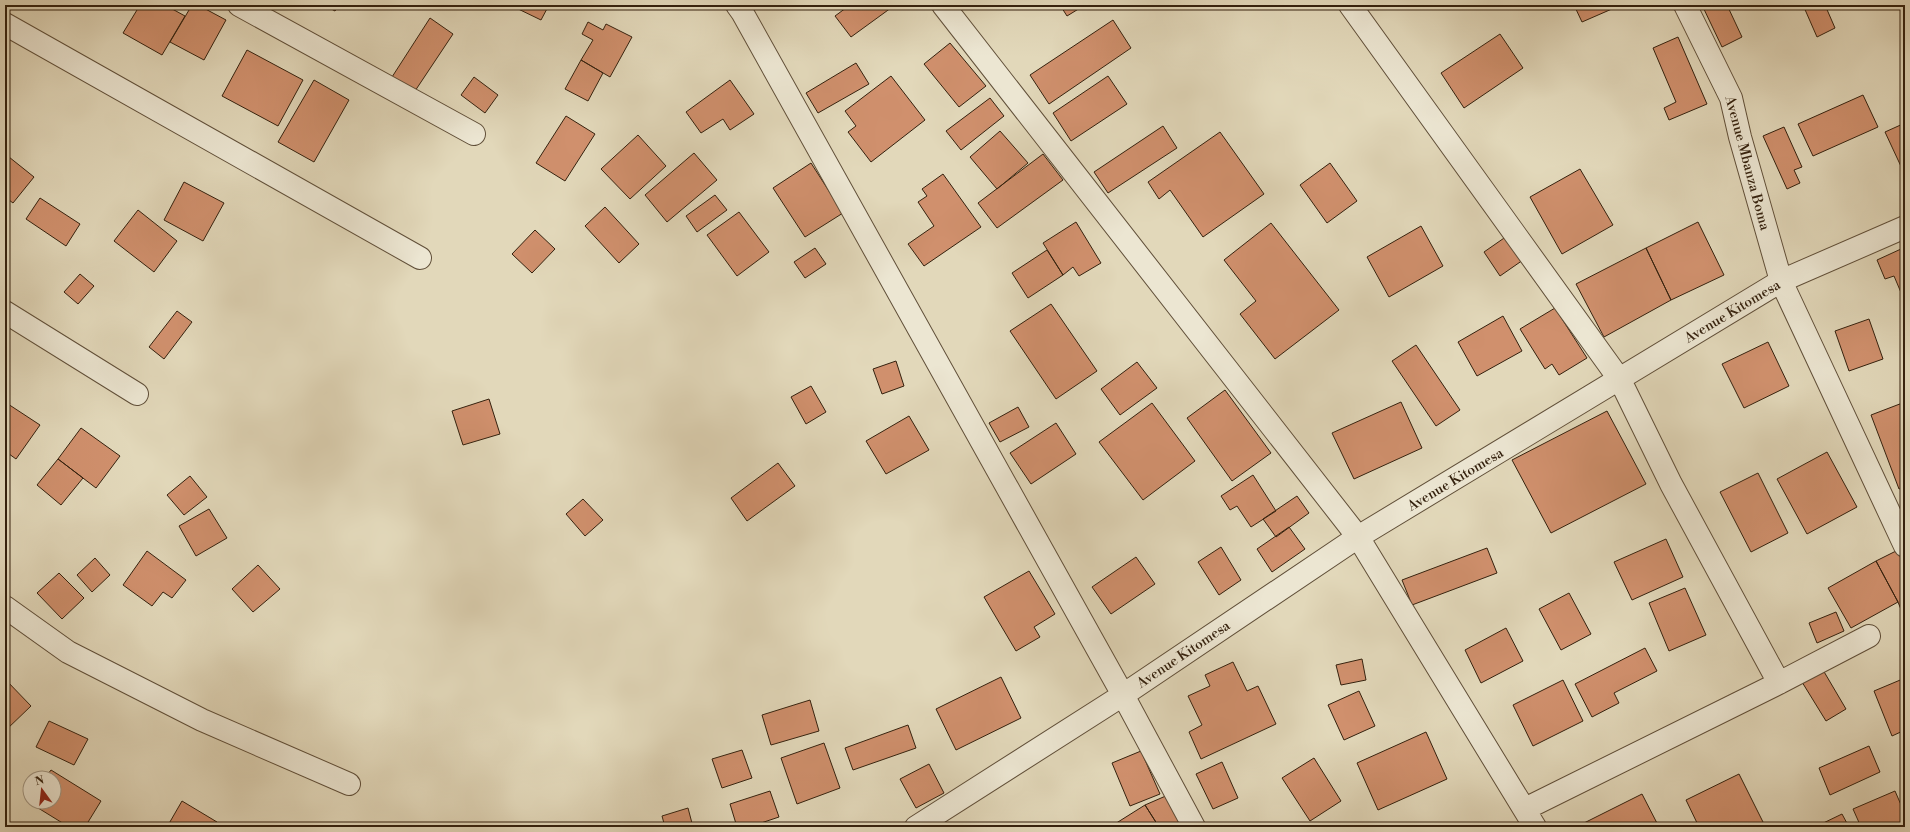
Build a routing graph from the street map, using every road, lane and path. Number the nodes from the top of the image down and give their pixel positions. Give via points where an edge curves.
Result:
1 (239, 5) edge
2 (737, 5) edge
3 (943, 5) edge
4 (1350, 5) edge
5 (1685, 5) edge
6 (5, 24) edge
7 (474, 134) dead end
8 (1905, 227) edge
9 (420, 258) dead end
10 (1781, 281) junction
11 (5, 312) edge
12 (1620, 380) junction
13 (137, 394) dead end
14 (1358, 537) junction
15 (1905, 546) edge
16 (5, 607) edge
17 (1869, 636) dead end
18 (1779, 684) junction
19 (1123, 695) junction
20 (349, 784) dead end
21 (1530, 818) edge
22 (916, 827) edge
23 (1194, 827) edge

1 - 7 street
2 - 19 street
3 - 14 street
4 - 12 street
5 - 10 street, Avenue Mbanza Boma via 1731,98
6 - 9 street
8 - 10 street, Avenue Kitomesa
10 - 12 street, Avenue Kitomesa
10 - 15 street, Avenue Mbanza Boma
11 - 13 street
12 - 14 street, Avenue Kitomesa
12 - 18 street via 1671,484
14 - 19 street, Avenue Kitomesa
14 - 21 street
16 - 20 street via 68,652 202,720
17 - 18 street
18 - 21 street
19 - 22 street, Avenue Kitomesa
19 - 23 street

